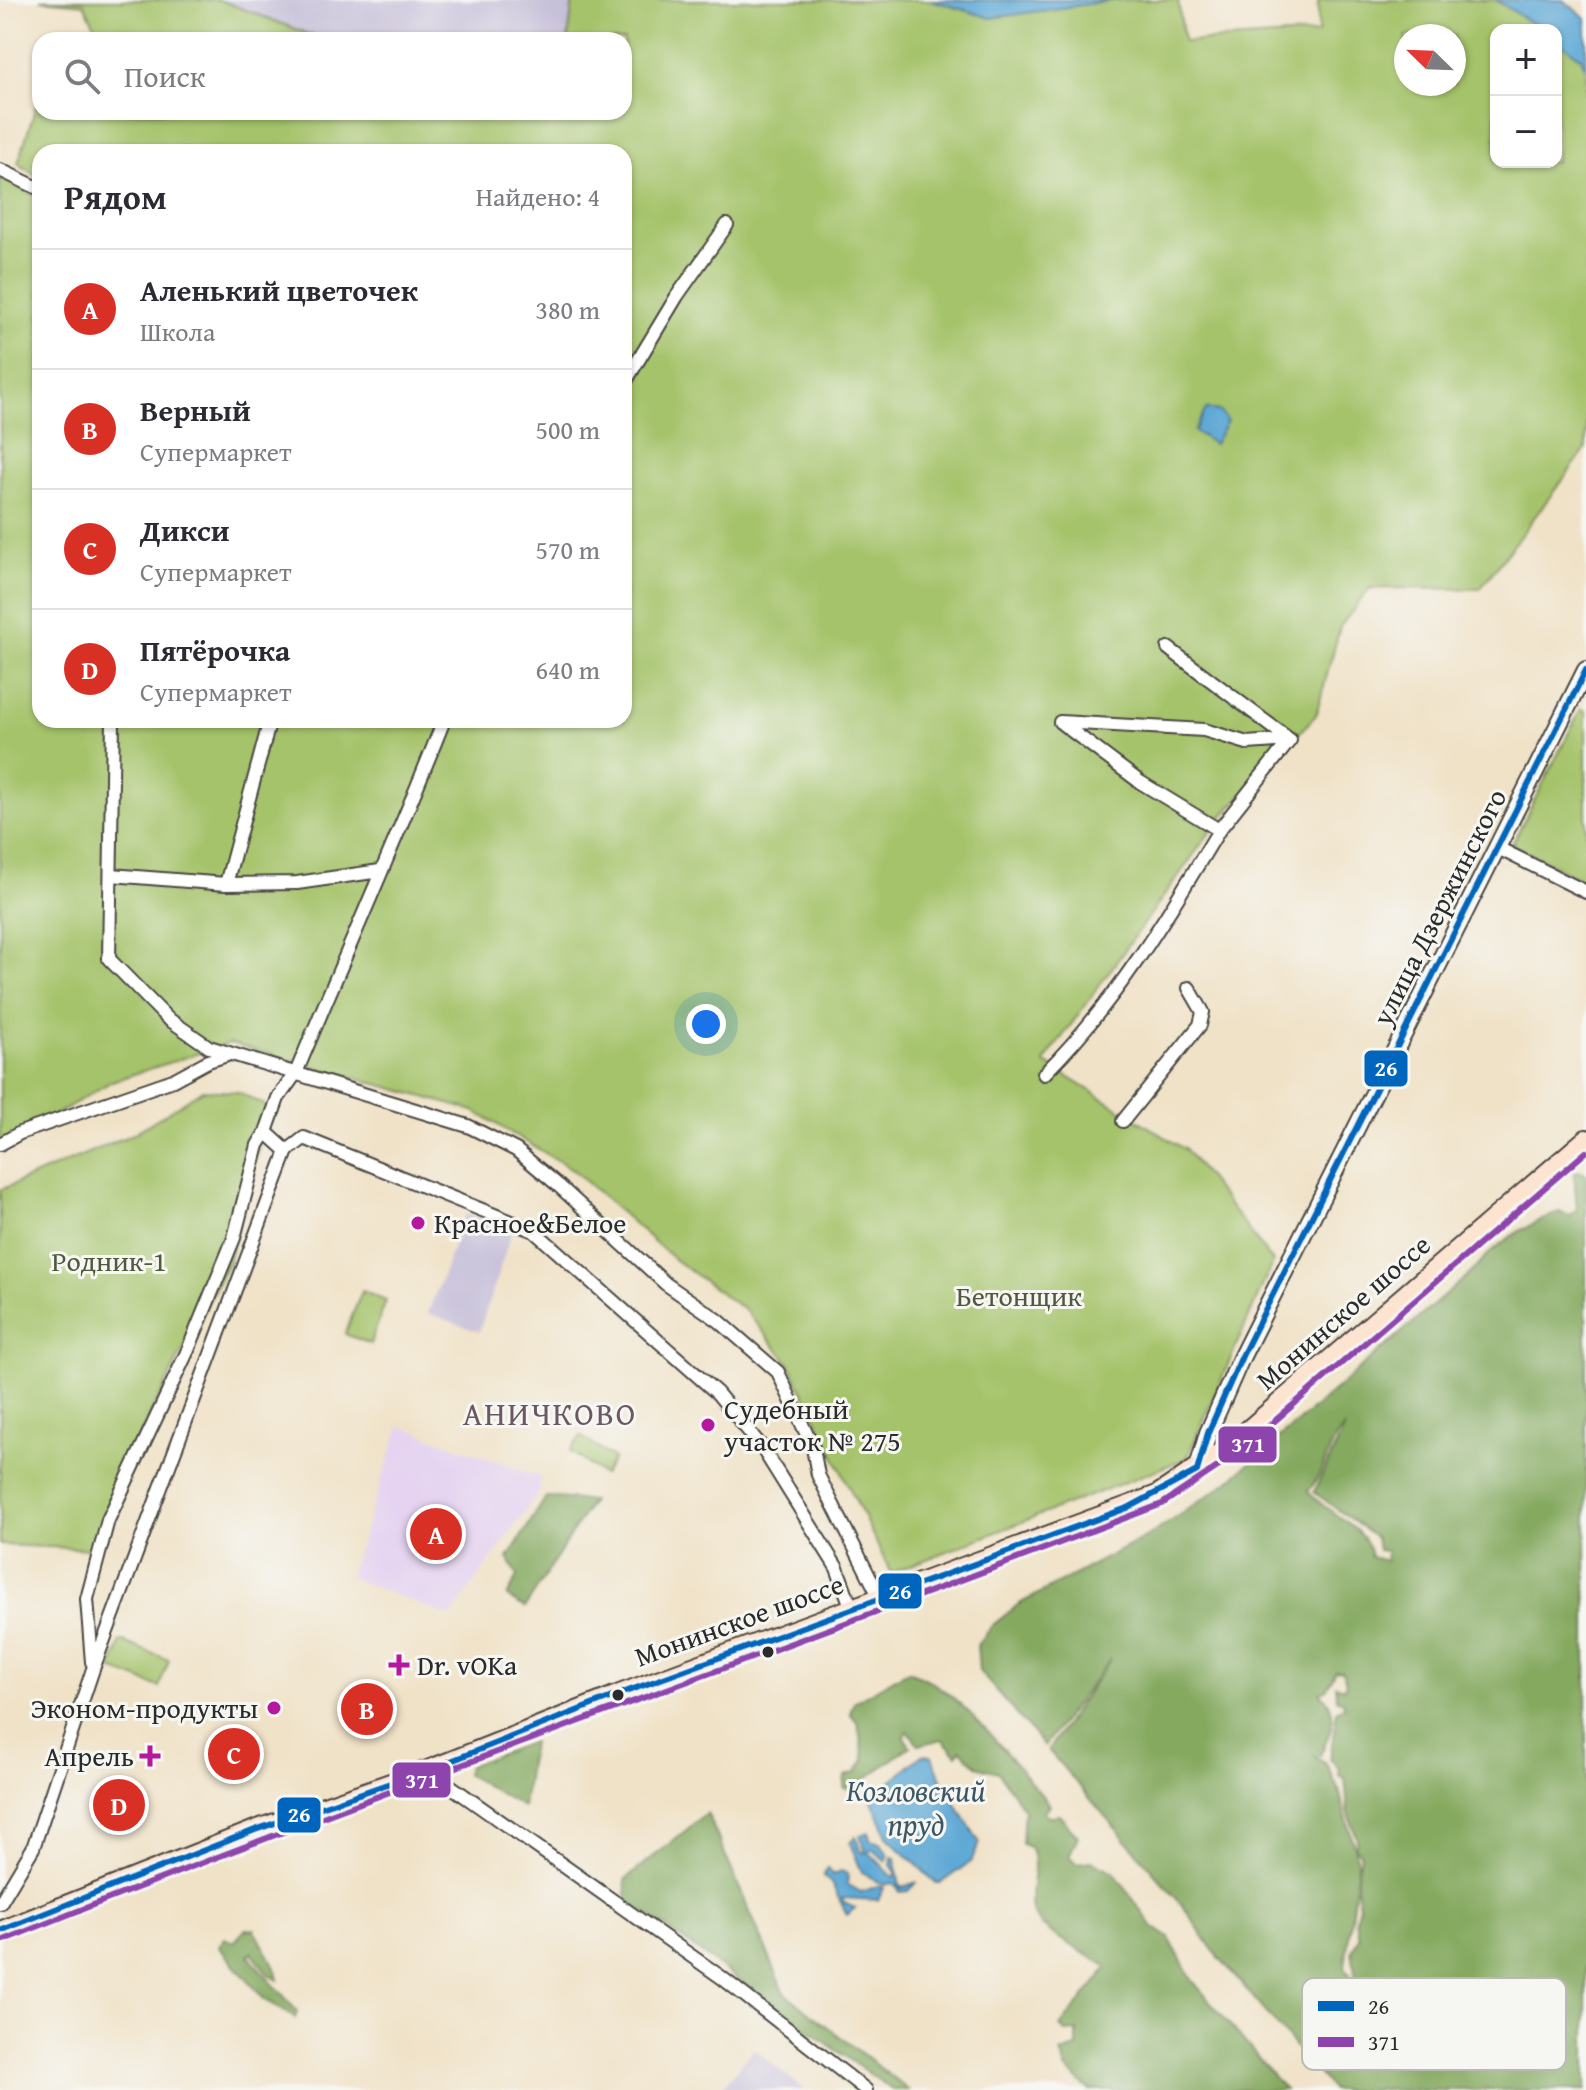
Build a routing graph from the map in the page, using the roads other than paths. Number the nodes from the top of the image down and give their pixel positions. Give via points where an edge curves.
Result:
1 (0, 170) edge
2 (32, 185) edge
3 (727, 225) dead end
4 (632, 371) edge
5 (1168, 648) dead end
6 (1586, 670) edge
7 (113, 728) edge
8 (268, 728) edge
9 (440, 728) edge
10 (1290, 740) junction
11 (1219, 830) junction
12 (1498, 848) junction
13 (380, 871) junction
14 (111, 875) junction
15 (226, 884) junction
16 (1586, 892) edge
17 (1189, 988) dead end
18 (227, 1055) junction
19 (296, 1073) junction
20 (1044, 1074) dead end
21 (1123, 1121) dead end
22 (266, 1132) junction
23 (1586, 1139) edge
24 (0, 1144) edge
25 (287, 1151) junction
26 (1214, 1419) junction
27 (1227, 1448) junction
28 (1197, 1471) junction
29 (880, 1598) junction
30 (852, 1609) junction
31 (93, 1669) junction
32 (428, 1770) junction
33 (0, 1903) edge
34 (0, 1931) edge
35 (866, 2090) edge

1 - 2 street
3 - 4 street
5 - 10 street
6 - 12 street, улица Дзержинского
7 - 14 street
8 - 15 street
9 - 13 street
10 - 11 street
10 - 11 street via 1247,743 1204,730 1060,722 1140,782
11 - 20 street via 1153,940 1082,1036
12 - 16 street
12 - 26 street, улица Дзержинского
13 - 15 street via 297,883
13 - 19 street
14 - 15 street
14 - 18 street via 109,959 167,1018
17 - 21 street via 1203,1012 1200,1025
18 - 19 street
18 - 24 street
19 - 22 street via 278,1098
19 - 29 street via 468,1126 516,1150 666,1284 778,1372 813,1448 818,1475
22 - 25 street
22 - 31 street via 234,1238 108,1520 87,1599
23 - 27 main road, Монинское шоссе
25 - 30 street via 304,1138 534,1231 717,1393 761,1446 837,1568
25 - 31 street
26 - 27 street via 1213,1439
26 - 28 street, улица Дзержинского
27 - 28 main road, Монинское шоссе
28 - 29 main road, Монинское шоссе via 1130,1507
29 - 30 main road, Монинское шоссе
30 - 32 main road, Монинское шоссе
31 - 33 street via 33,1848
32 - 34 main road, Монинское шоссе via 255,1830
32 - 35 street via 721,1977

